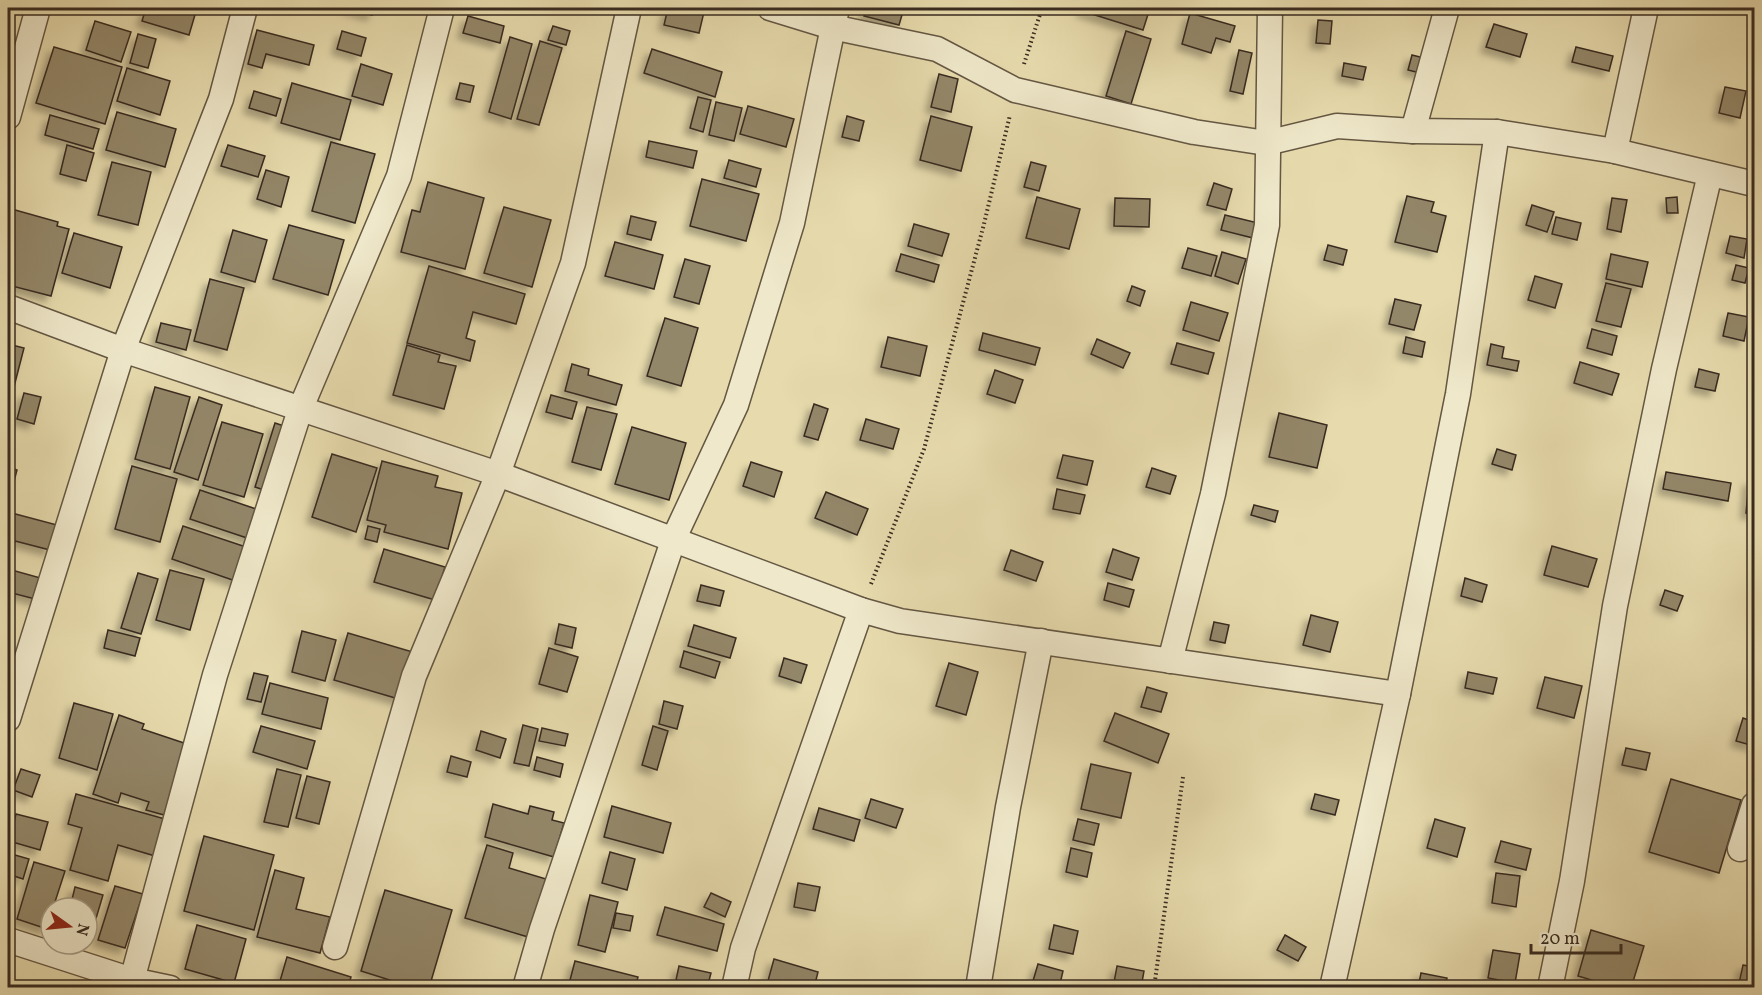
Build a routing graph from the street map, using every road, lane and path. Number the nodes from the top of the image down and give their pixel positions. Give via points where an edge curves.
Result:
1 (38, 8) edge
2 (245, 8) edge
3 (442, 8) edge
4 (629, 8) edge
5 (770, 8) edge
6 (1042, 8) edge
7 (1270, 8) edge
8 (1447, 8) edge
9 (1646, 8) edge
10 (834, 17) edge
11 (1015, 90) junction
12 (8, 117) edge
13 (1413, 131) junction
14 (1497, 132) junction
15 (1266, 143) junction
16 (1615, 151) junction
17 (1710, 174) junction
18 (1755, 184) edge
19 (8, 307) edge
20 (123, 350) junction
21 (300, 410) junction
22 (498, 474) junction
23 (674, 538) junction
24 (861, 610) junction
25 (1041, 641) junction
26 (1170, 661) junction
27 (1398, 694) junction
28 (8, 718) edge
29 (1183, 777) dead end
30 (1755, 805) edge
31 (1740, 849) dead end
32 (8, 940) edge
33 (335, 947) dead end
34 (134, 984) edge
35 (170, 987) edge
36 (525, 987) edge
37 (734, 987) edge
38 (978, 987) edge
39 (1154, 987) edge
40 (1332, 987) edge
41 (1551, 987) edge

1 - 12 street
2 - 20 street via 221,99
3 - 21 street via 399,176
4 - 22 street via 573,263
5 - 10 street
6 - 11 path
7 - 15 street
8 - 13 street
9 - 16 street
10 - 11 street via 937,50
10 - 23 street via 792,223 736,405
11 - 15 street via 1194,132
11 - 24 path via 924,449
13 - 14 street
13 - 15 street via 1336,126
14 - 16 street
14 - 27 street via 1458,394
15 - 26 street via 1267,225 1213,494
16 - 17 street
17 - 18 street
17 - 41 street via 1664,369 1615,606 1572,881
19 - 20 street
20 - 21 street
20 - 28 street
21 - 22 street
21 - 34 street via 215,675
22 - 23 street
22 - 33 street via 414,676
23 - 24 street
23 - 36 street
24 - 25 street via 900,621
24 - 37 street via 743,948
25 - 26 street
25 - 38 street
26 - 27 street
27 - 40 street
29 - 39 path
30 - 31 street
32 - 34 street
34 - 35 street

